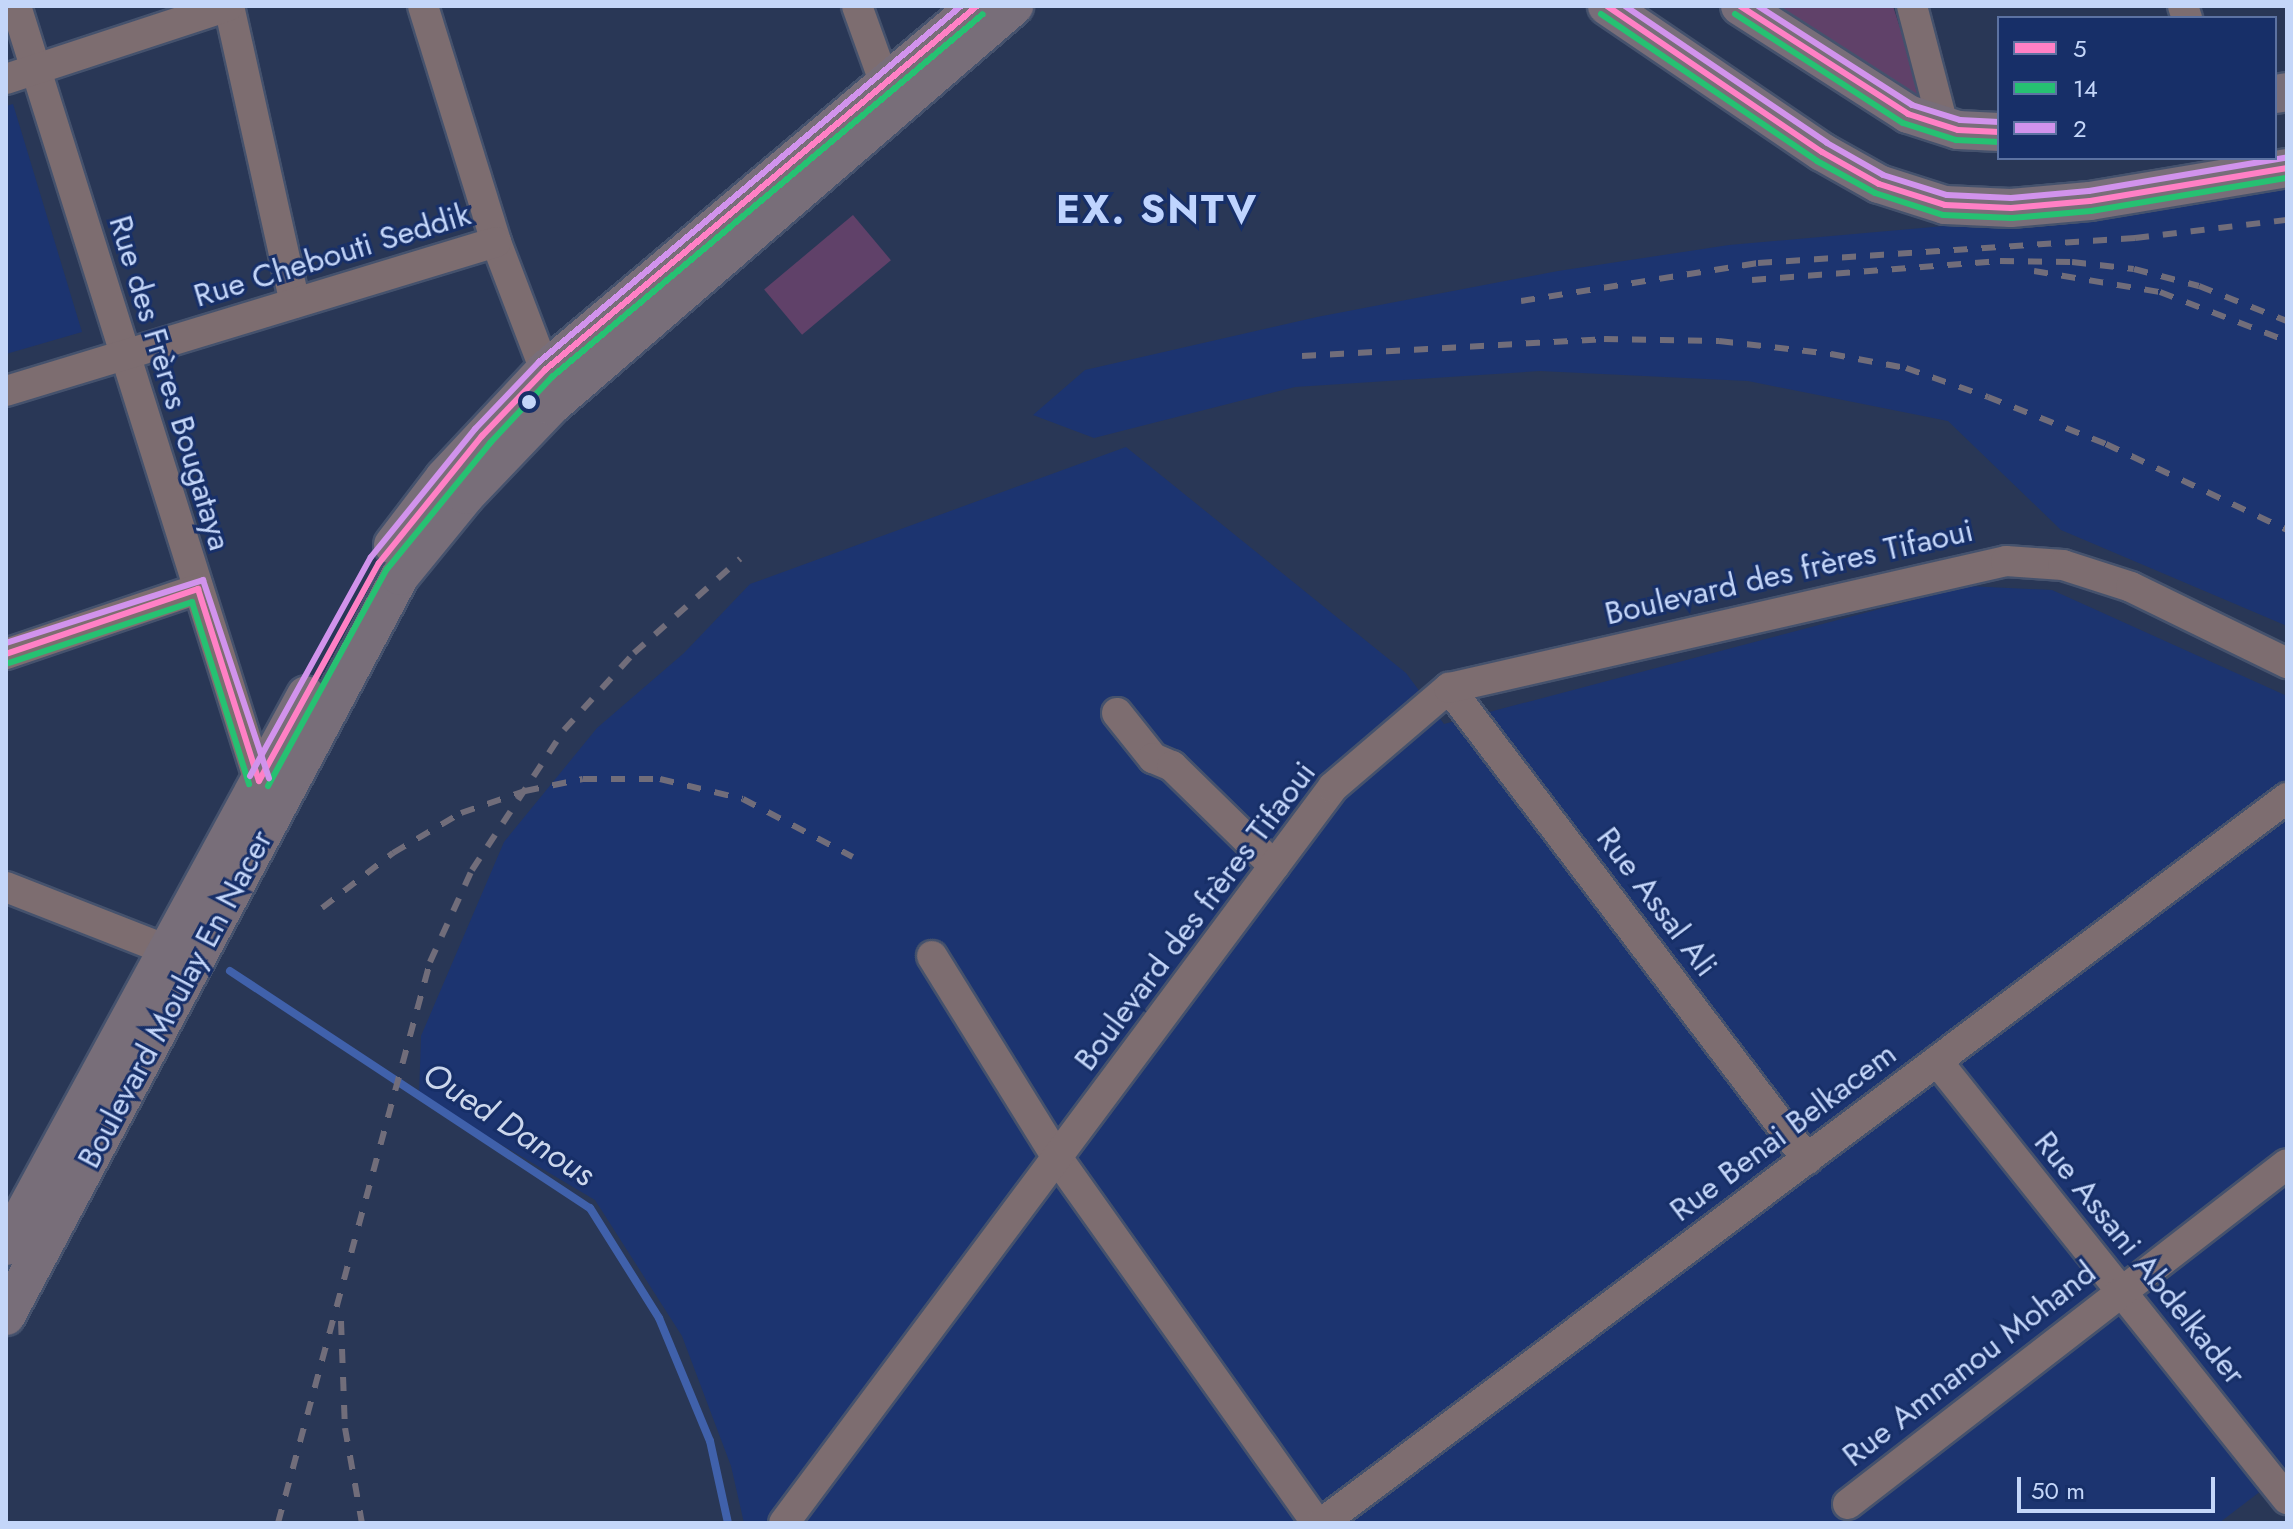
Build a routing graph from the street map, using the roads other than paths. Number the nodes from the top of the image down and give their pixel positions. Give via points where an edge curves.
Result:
1 (16, 6) edge
2 (229, 6) edge
3 (423, 6) edge
4 (857, 6) edge
5 (977, 6) edge
6 (1014, 6) edge
7 (1607, 6) edge
8 (1740, 6) edge
9 (1912, 6) edge
10 (36, 70) junction
11 (6, 79) edge
12 (884, 81) junction
13 (1943, 125) junction
14 (1997, 132) edge
15 (2287, 168) edge
16 (496, 242) junction
17 (295, 303) junction
18 (123, 357) junction
19 (545, 370) junction
20 (6, 391) edge
21 (198, 589) junction
22 (6, 654) edge
23 (2287, 663) edge
24 (1449, 688) junction
25 (1117, 713) dead end
26 (259, 781) junction
27 (2287, 798) edge
28 (1274, 866) junction
29 (6, 887) edge
30 (182, 955) junction
31 (932, 956) dead end
32 (1937, 1061) junction
33 (1058, 1159) junction
34 (1807, 1159) junction
35 (2287, 1164) edge
36 (6, 1246) edge
37 (2120, 1290) junction
38 (6, 1316) edge
39 (2287, 1499) edge
40 (1848, 1504) dead end
41 (784, 1523) edge
42 (1320, 1523) edge

1 - 10 street, Rue des Frères Bougataya
2 - 10 street
2 - 17 street
3 - 16 street
4 - 12 street
5 - 12 main road, Boulevard Moulay En Nacer
6 - 30 main road, Boulevard Moulay En Nacer via 551,406 466,495 400,576
7 - 15 main road via 1822,152 1879,184 1945,205 2011,208 2090,201
8 - 13 main road via 1860,87 1908,114
9 - 13 street
10 - 11 street
10 - 18 street, Rue des Frères Bougataya
12 - 19 main road, Boulevard Moulay En Nacer
13 - 14 main road
16 - 17 street, Rue Chebouti Seddik
16 - 19 street
17 - 18 street, Rue Chebouti Seddik
18 - 20 street, Rue Chebouti Seddik
18 - 21 street, Rue des Frères Bougataya
19 - 26 main road, Boulevard Moulay En Nacer via 444,478 379,563
21 - 22 street
21 - 26 street, Rue des Frères Bougataya
23 - 24 street, Boulevard des frères Tifaoui via 2131,587 2063,565 2006,561
24 - 28 street, Boulevard des frères Tifaoui via 1333,787
24 - 34 street, Rue Assal Ali
25 - 28 street via 1153,758 1172,766
26 - 30 main road, Boulevard Moulay En Nacer
27 - 32 street, Rue Benai Belkacem
28 - 33 street, Boulevard des frères Tifaoui
29 - 30 street
30 - 36 main road, Boulevard Moulay En Nacer
30 - 38 main road, Boulevard Moulay En Nacer
31 - 33 street
32 - 34 street, Rue Benai Belkacem
32 - 37 street, Rue Assani Abdelkader
33 - 41 street, Boulevard des frères Tifaoui
33 - 42 street
34 - 42 street, Rue Benai Belkacem
35 - 37 street, Rue Amnanou Mohand
37 - 39 street, Rue Assani Abdelkader
37 - 40 street, Rue Amnanou Mohand

